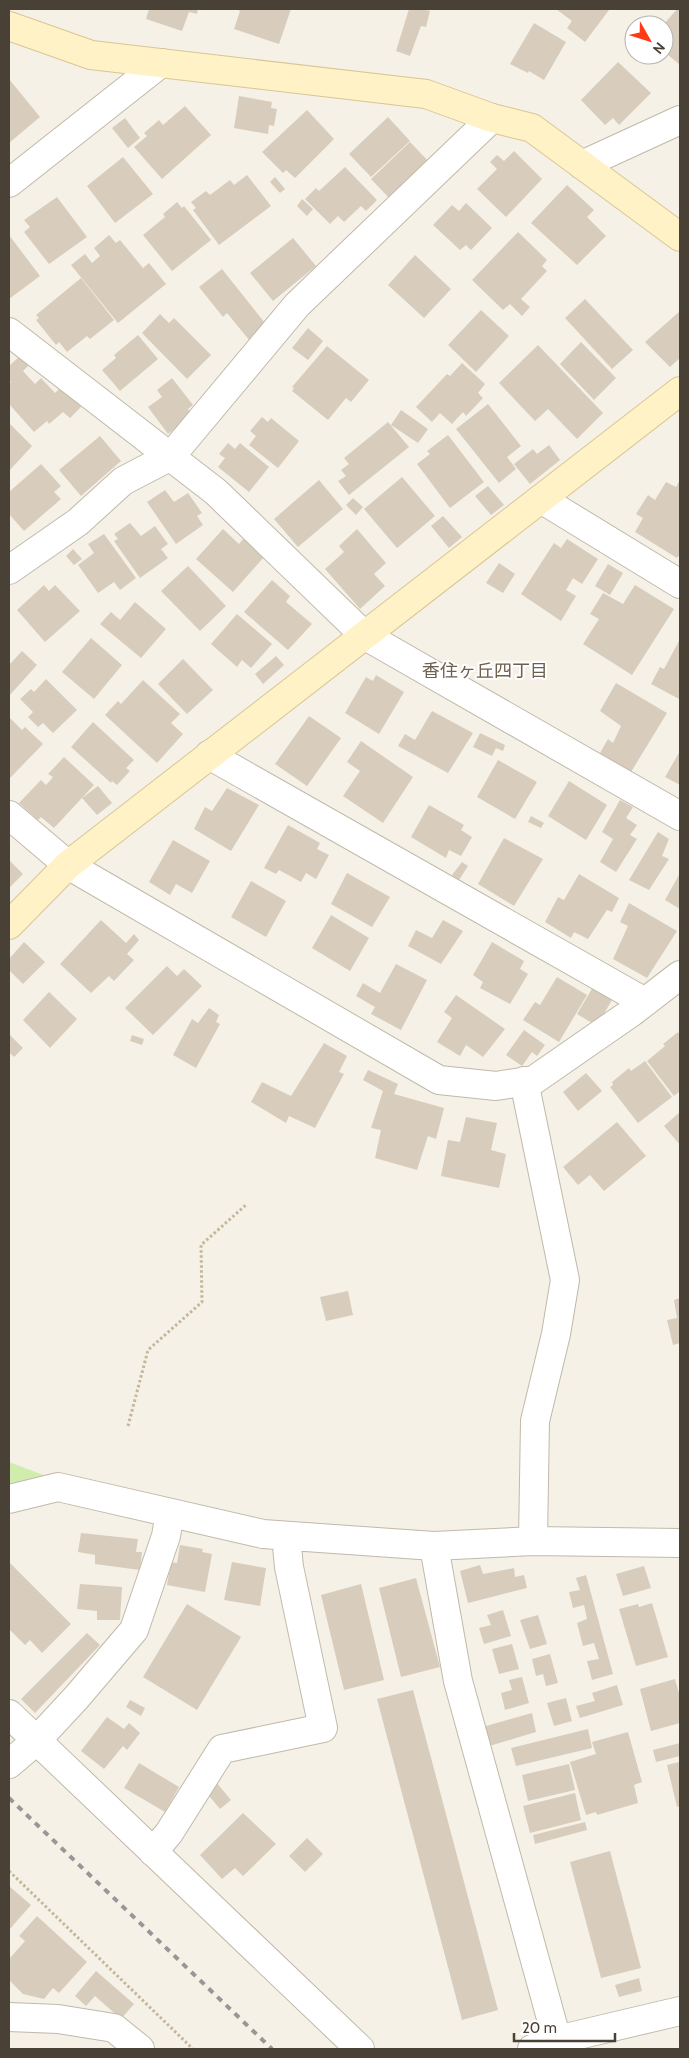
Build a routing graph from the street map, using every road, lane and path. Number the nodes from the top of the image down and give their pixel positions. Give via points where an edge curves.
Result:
1 (9, 26) edge
2 (161, 63) junction
3 (492, 118) junction
4 (680, 120) edge
5 (582, 165) junction
6 (9, 183) edge
7 (680, 237) edge
8 (9, 332) edge
9 (680, 392) edge
10 (171, 456) junction
11 (541, 499) junction
12 (9, 570) edge
13 (680, 584) edge
14 (364, 635) junction
15 (210, 755) junction
16 (9, 815) edge
17 (680, 816) edge
18 (68, 864) junction
19 (9, 925) edge
20 (680, 976) edge
21 (645, 1002) junction
22 (524, 1082) junction
23 (247, 1204) dead end
24 (128, 1426) dead end
25 (9, 1499) edge
26 (170, 1513) junction
27 (286, 1536) junction
28 (533, 1541) junction
29 (680, 1543) edge
30 (434, 1546) junction
31 (9, 1714) edge
32 (36, 1740) junction
33 (9, 1764) edge
34 (153, 1852) junction
35 (9, 1871) edge
36 (680, 2011) edge
37 (9, 2017) edge
38 (558, 2040) junction
39 (140, 2049) edge
40 (193, 2049) edge
41 (360, 2049) edge
42 (532, 2049) edge

1 - 2 street via 92,55
2 - 3 street via 426,94
2 - 6 street
3 - 5 street via 532,128
3 - 10 street via 298,305
4 - 5 street
5 - 7 street
8 - 10 street
9 - 11 street
10 - 12 street via 123,481 78,522
10 - 14 street via 216,492
11 - 13 street
11 - 14 street
14 - 15 street
14 - 17 street
15 - 18 street
15 - 21 street
16 - 18 street
18 - 19 street
18 - 22 street via 439,1080 496,1086
20 - 21 street
21 - 22 street via 534,1080
22 - 28 street via 564,1280 556,1334 535,1421
23 - 24 path via 201,1244 202,1302 148,1350
25 - 26 street via 58,1487
26 - 27 street via 263,1534
26 - 32 street via 166,1536 134,1630
27 - 30 street
27 - 34 street via 289,1567 324,1728 222,1749
28 - 29 street
28 - 30 street
30 - 38 street via 458,1681
31 - 32 street
32 - 33 street
32 - 34 street
34 - 41 street
35 - 40 path
36 - 38 street
37 - 39 street via 58,2019 114,2028
38 - 42 street

